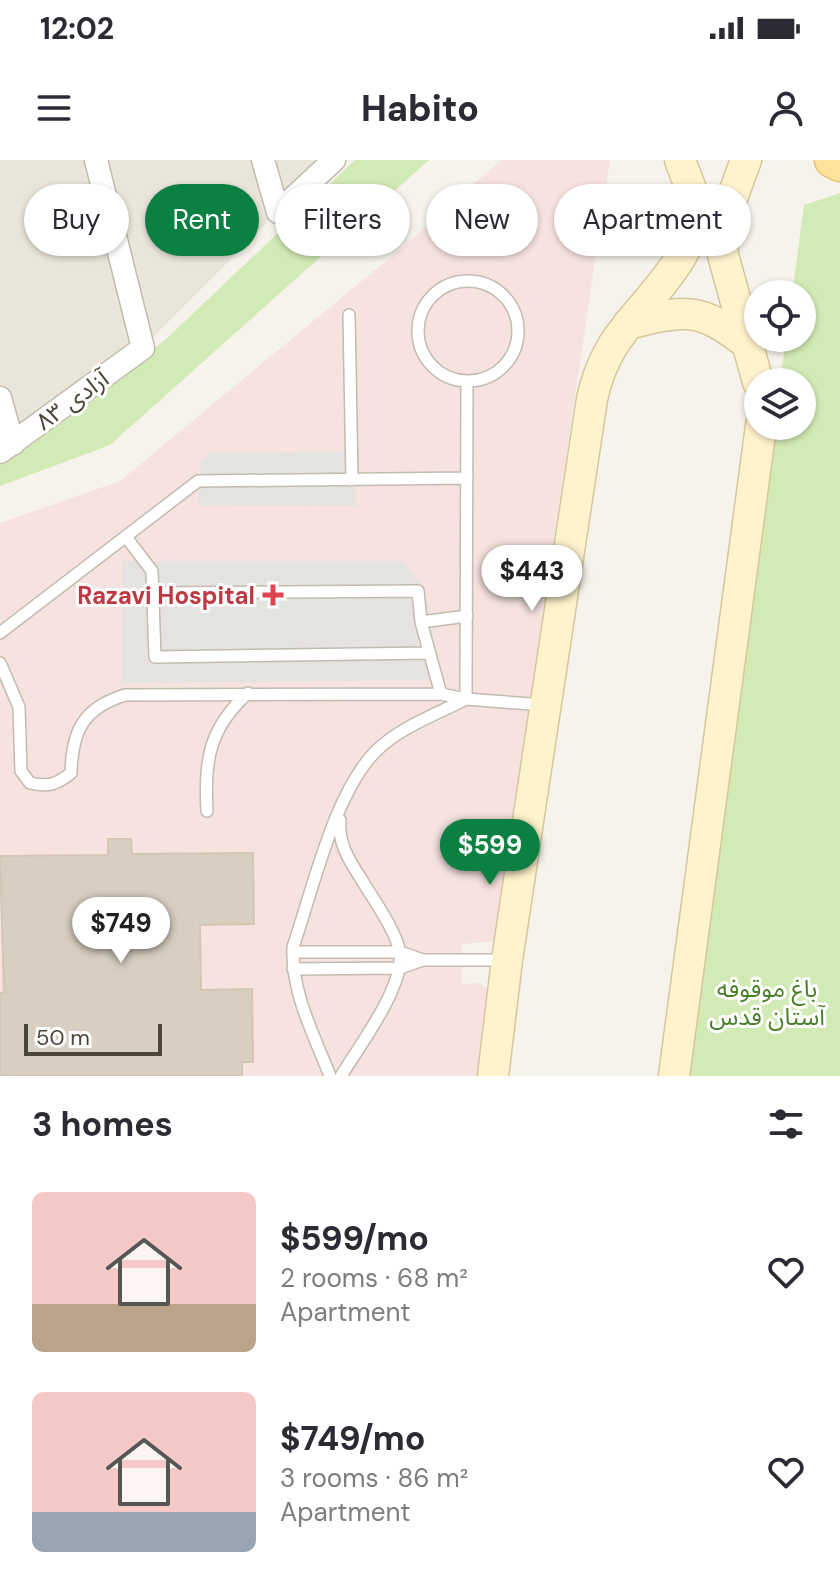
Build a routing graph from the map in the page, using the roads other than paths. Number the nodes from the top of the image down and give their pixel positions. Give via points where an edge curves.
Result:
1 (96, 160) edge
2 (263, 160) edge
3 (334, 160) edge
4 (680, 160) edge
5 (746, 160) edge
6 (832, 160) edge
7 (840, 164) edge
8 (349, 315) dead end
9 (628, 324) junction
10 (744, 335) edge
11 (744, 341) edge
12 (467, 381) junction
13 (0, 398) edge
14 (759, 440) edge
15 (6, 448) edge
16 (467, 478) junction
17 (352, 480) junction
18 (126, 537) junction
19 (152, 593) junction
20 (467, 616) junction
21 (421, 622) junction
22 (0, 633) edge
23 (429, 653) junction
24 (0, 663) edge
25 (248, 693) junction
26 (441, 694) junction
27 (466, 699) junction
28 (545, 705) junction
29 (341, 805) junction
30 (207, 811) dead end
31 (293, 952) junction
32 (400, 952) junction
33 (423, 960) junction
34 (507, 960) junction
35 (400, 968) junction
36 (293, 969) junction
37 (330, 1076) edge
38 (341, 1076) edge
39 (493, 1076) edge
40 (674, 1076) edge

1 - 15 street, آزادی ۸۳ via 143,348
2 - 3 street via 278,212
4 - 9 street via 695,202 693,226 684,254
5 - 10 street via 721,228
6 - 7 main road
8 - 17 lane
9 - 11 street via 695,314 719,321
9 - 28 street via 597,376
12 - 12 lane via 497,372 508,361 518,332 508,302 497,291 468,281 438,291 427,302 417,331 427,361 438,372
12 - 16 lane
13 - 15 street
14 - 40 street
16 - 17 lane
16 - 20 lane
17 - 18 lane via 198,481
18 - 19 lane via 152,571
18 - 22 lane
19 - 21 lane via 418,591
19 - 23 lane via 155,657
20 - 21 lane
20 - 27 lane
21 - 23 lane
23 - 26 lane
24 - 25 lane via 19,707 21,771 30,783 44,786 71,773 76,730 106,701 125,695
25 - 26 lane
25 - 30 lane via 215,733 205,777
26 - 27 lane
27 - 28 lane
27 - 29 lane via 378,749 354,777
28 - 34 street
29 - 31 lane
29 - 32 lane via 339,831 347,856
31 - 32 lane
31 - 36 lane
32 - 33 lane
32 - 35 lane
33 - 34 lane
33 - 35 lane
34 - 39 street
35 - 36 lane
35 - 38 lane via 384,1008
36 - 37 lane

